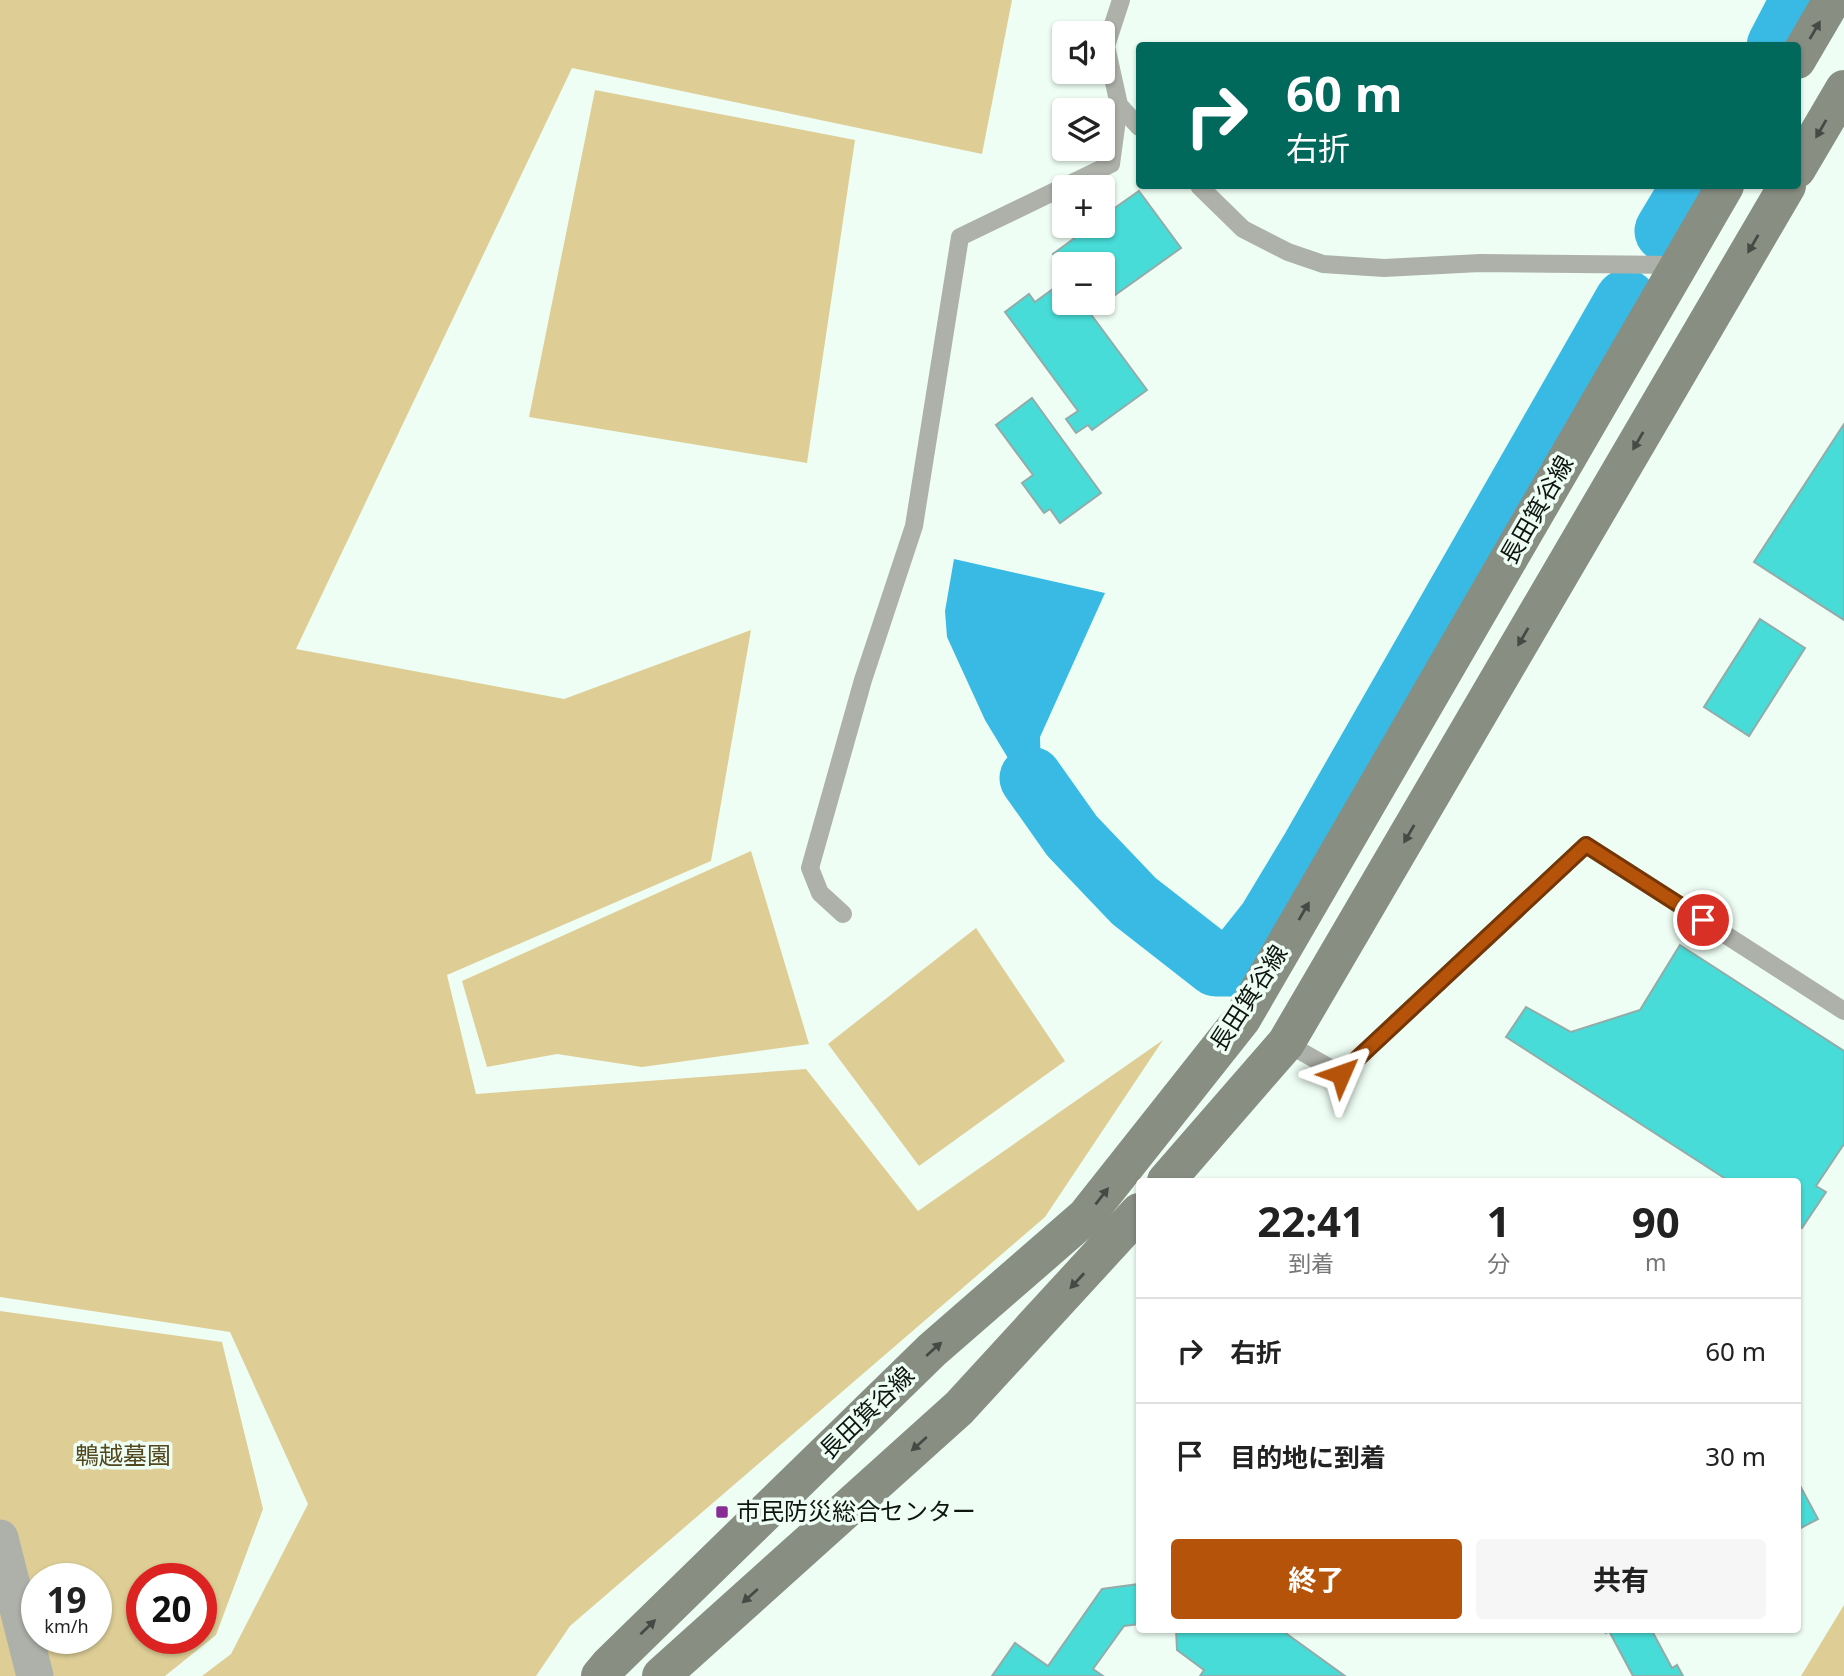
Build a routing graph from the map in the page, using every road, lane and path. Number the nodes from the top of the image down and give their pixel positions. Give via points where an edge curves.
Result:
1 (1121, 0) edge
2 (1832, 0) edge
3 (1801, 53) edge
4 (1844, 89) edge
5 (1119, 105) junction
6 (1136, 124) edge
7 (1801, 162) edge
8 (1202, 189) edge
9 (1723, 189) edge
10 (1785, 189) edge
11 (1678, 265) junction
12 (842, 914) dead end
13 (1844, 1011) edge
14 (1286, 1043) junction
15 (1169, 1178) edge
16 (1136, 1215) edge
17 (0, 1538) edge
18 (35, 1676) edge
19 (600, 1676) edge
20 (661, 1676) edge

1 - 5 lane via 1106,46
3 -> 2 street
4 -> 7 street
5 - 6 lane
5 - 12 lane via 1111,164 960,237 914,526 863,680 810,868 820,893
8 - 11 lane via 1243,229 1323,264 1384,268 1480,263
9 - 11 street, 長田箕谷線
10 -> 14 street, 長田箕谷線
19 -> 11 street, 長田箕谷線 via 932,1350 1086,1216 1242,1019
13 - 14 lane via 1586,845 1341,1074
14 - 15 street, 長田箕谷線
16 -> 20 street via 959,1408
17 - 18 street

